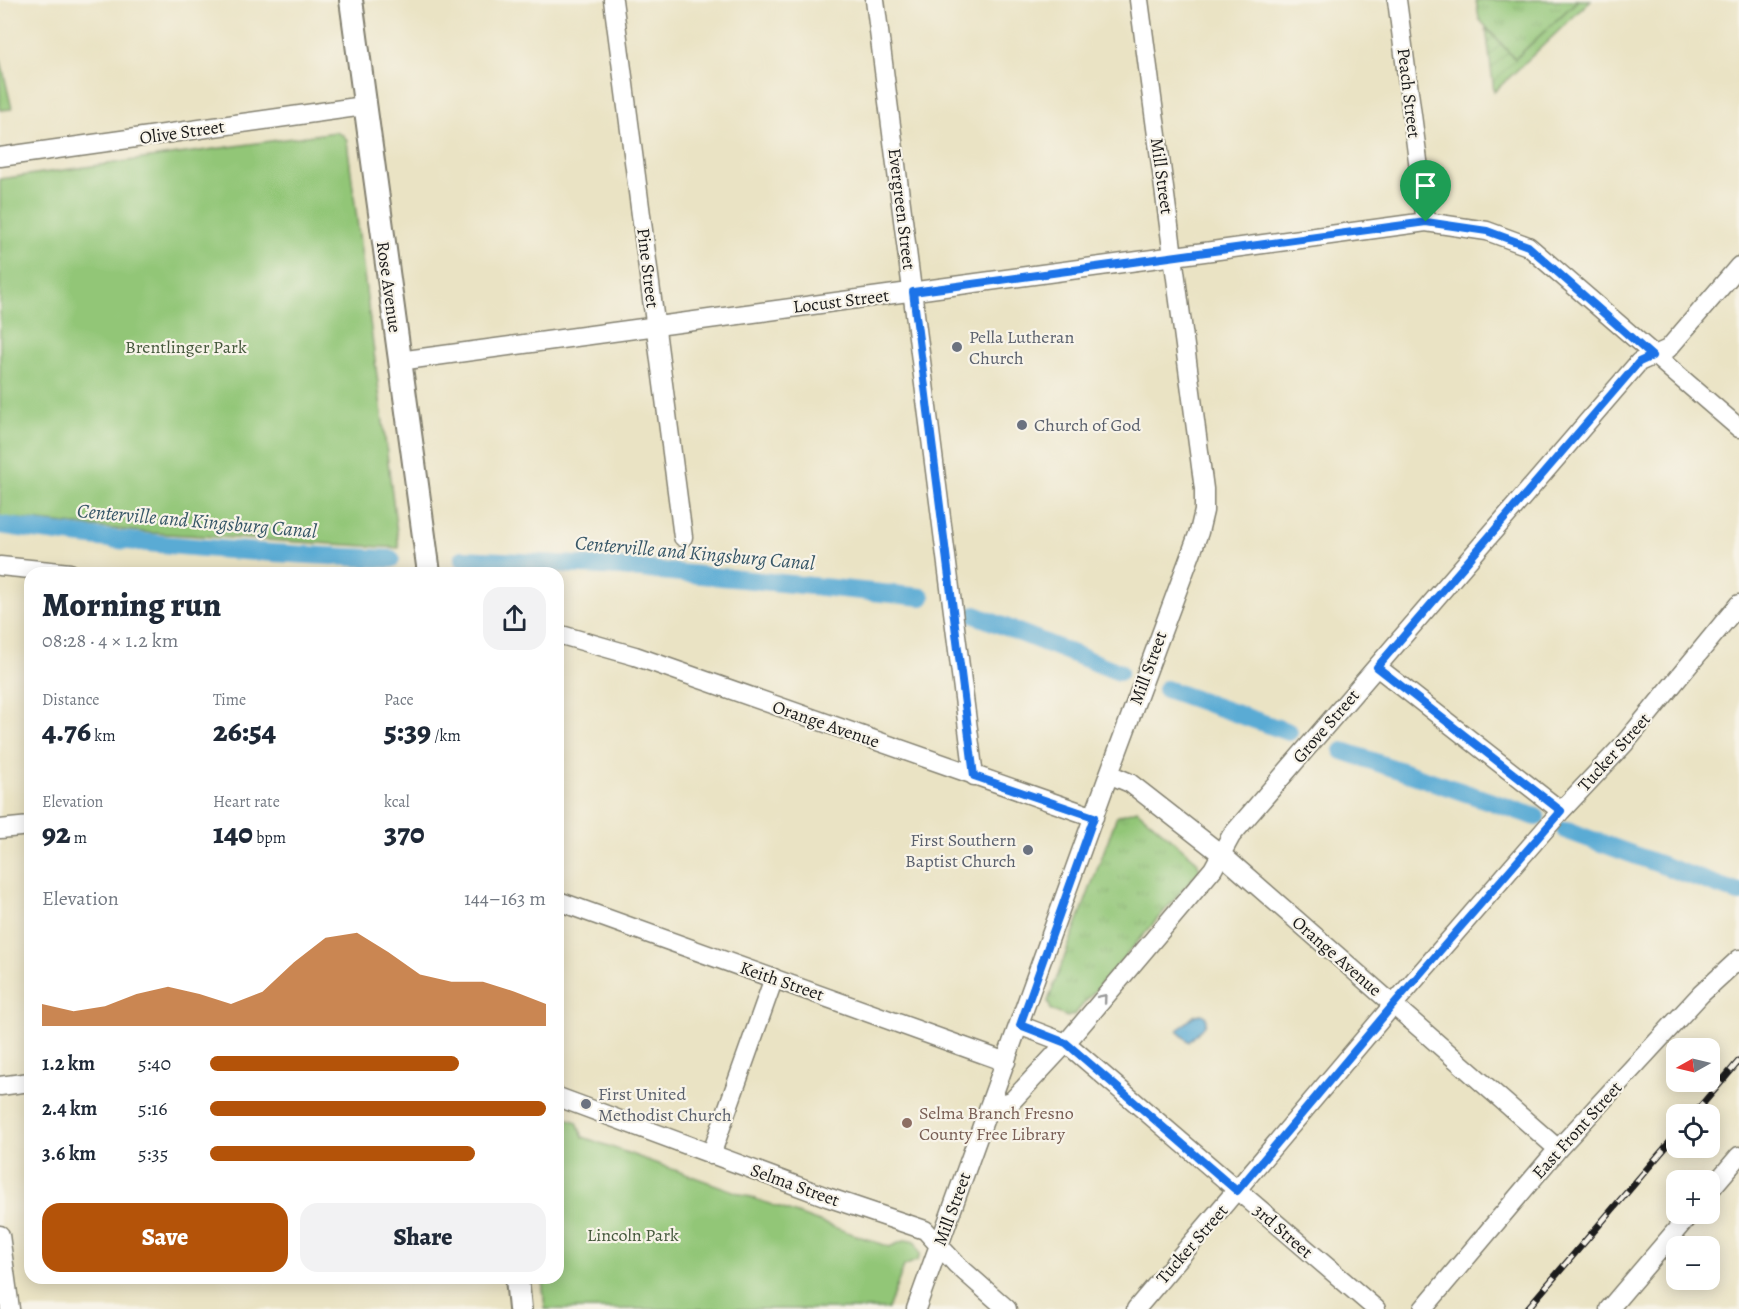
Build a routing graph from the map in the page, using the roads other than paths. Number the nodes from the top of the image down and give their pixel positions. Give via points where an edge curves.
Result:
1 (351, 0) edge
2 (614, 0) edge
3 (875, 0) edge
4 (1139, 0) edge
5 (1397, 0) edge
6 (364, 106) junction
7 (0, 157) edge
8 (1426, 222) junction
9 (1173, 256) junction
10 (1739, 267) edge
11 (913, 292) junction
12 (656, 325) junction
13 (1652, 356) junction
14 (399, 361) junction
15 (1739, 428) edge
16 (683, 537) dead end
17 (0, 566) edge
18 (428, 567) edge
19 (24, 568) edge
20 (1739, 604) edge
21 (564, 636) edge
22 (1377, 667) junction
23 (1109, 774) junction
24 (974, 776) junction
25 (1561, 811) junction
26 (1094, 817) junction
27 (24, 826) edge
28 (0, 829) edge
29 (1221, 854) junction
30 (564, 903) edge
31 (1739, 959) edge
32 (774, 978) junction
33 (1393, 1005) junction
34 (1020, 1025) junction
35 (1066, 1043) junction
36 (1006, 1062) junction
37 (24, 1083) edge
38 (0, 1086) edge
39 (564, 1099) edge
40 (990, 1107) junction
41 (1558, 1149) junction
42 (711, 1155) junction
43 (1739, 1156) edge
44 (1720, 1178) edge
45 (1237, 1191) junction
46 (1681, 1224) edge
47 (0, 1235) edge
48 (939, 1244) junction
49 (518, 1284) edge
50 (10, 1309) edge
51 (520, 1309) edge
52 (916, 1309) edge
53 (1007, 1309) edge
54 (1136, 1309) edge
55 (1376, 1309) edge
56 (1423, 1309) edge
57 (1609, 1309) edge

1 - 6 street, Rose Avenue
2 - 12 street, Pine Street
3 - 11 street, Evergreen Street
4 - 9 street, Mill Street
5 - 8 street, Peach Street
6 - 7 street, Olive Street
6 - 14 street, Rose Avenue
8 - 9 street, Locust Street
8 - 13 street, Locust Street via 1487,231 1528,246
9 - 11 street, Locust Street
9 - 23 street, Mill Street via 1204,512
10 - 13 street, Grove Street via 1668,349
11 - 12 street, Locust Street
11 - 24 street, Evergreen Street
12 - 14 street, Locust Street
12 - 16 street, Pine Street
13 - 15 street, Locust Street
13 - 22 street, Grove Street via 1639,362
14 - 18 street, Rose Avenue
17 - 19 street
20 - 25 street, Tucker Street via 1624,744
21 - 24 street, Orange Avenue
22 - 25 street
22 - 29 street, Grove Street via 1231,836
23 - 26 street, Mill Street
23 - 29 street, Orange Avenue via 1130,783
24 - 26 street, Orange Avenue
25 - 33 street, Tucker Street
26 - 34 street, Mill Street
27 - 28 street
29 - 33 street, Orange Avenue
35 -> 29 street, Grove Street via 1213,869
30 - 32 street, Keith Street
31 - 41 street, East Front Street via 1701,994
32 - 36 street, Keith Street
32 - 42 street
33 - 41 street, Orange Avenue
33 - 45 street, Tucker Street
34 - 35 street, 3rd Street
34 - 36 street, Mill Street
35 - 40 street, Grove Street via 1012,1101
35 - 45 street, 3rd Street
36 - 40 street, Mill Street
37 - 38 street
39 - 42 street, Selma Street
40 - 48 street, Mill Street
41 - 56 street, East Front Street
42 - 48 street, Selma Street via 925,1230
43 - 44 street
45 - 54 street, Tucker Street
45 - 55 street, 3rd Street
46 - 57 street
47 - 50 street
48 - 52 street, Mill Street
48 - 53 street, Selma Street
49 - 51 street

